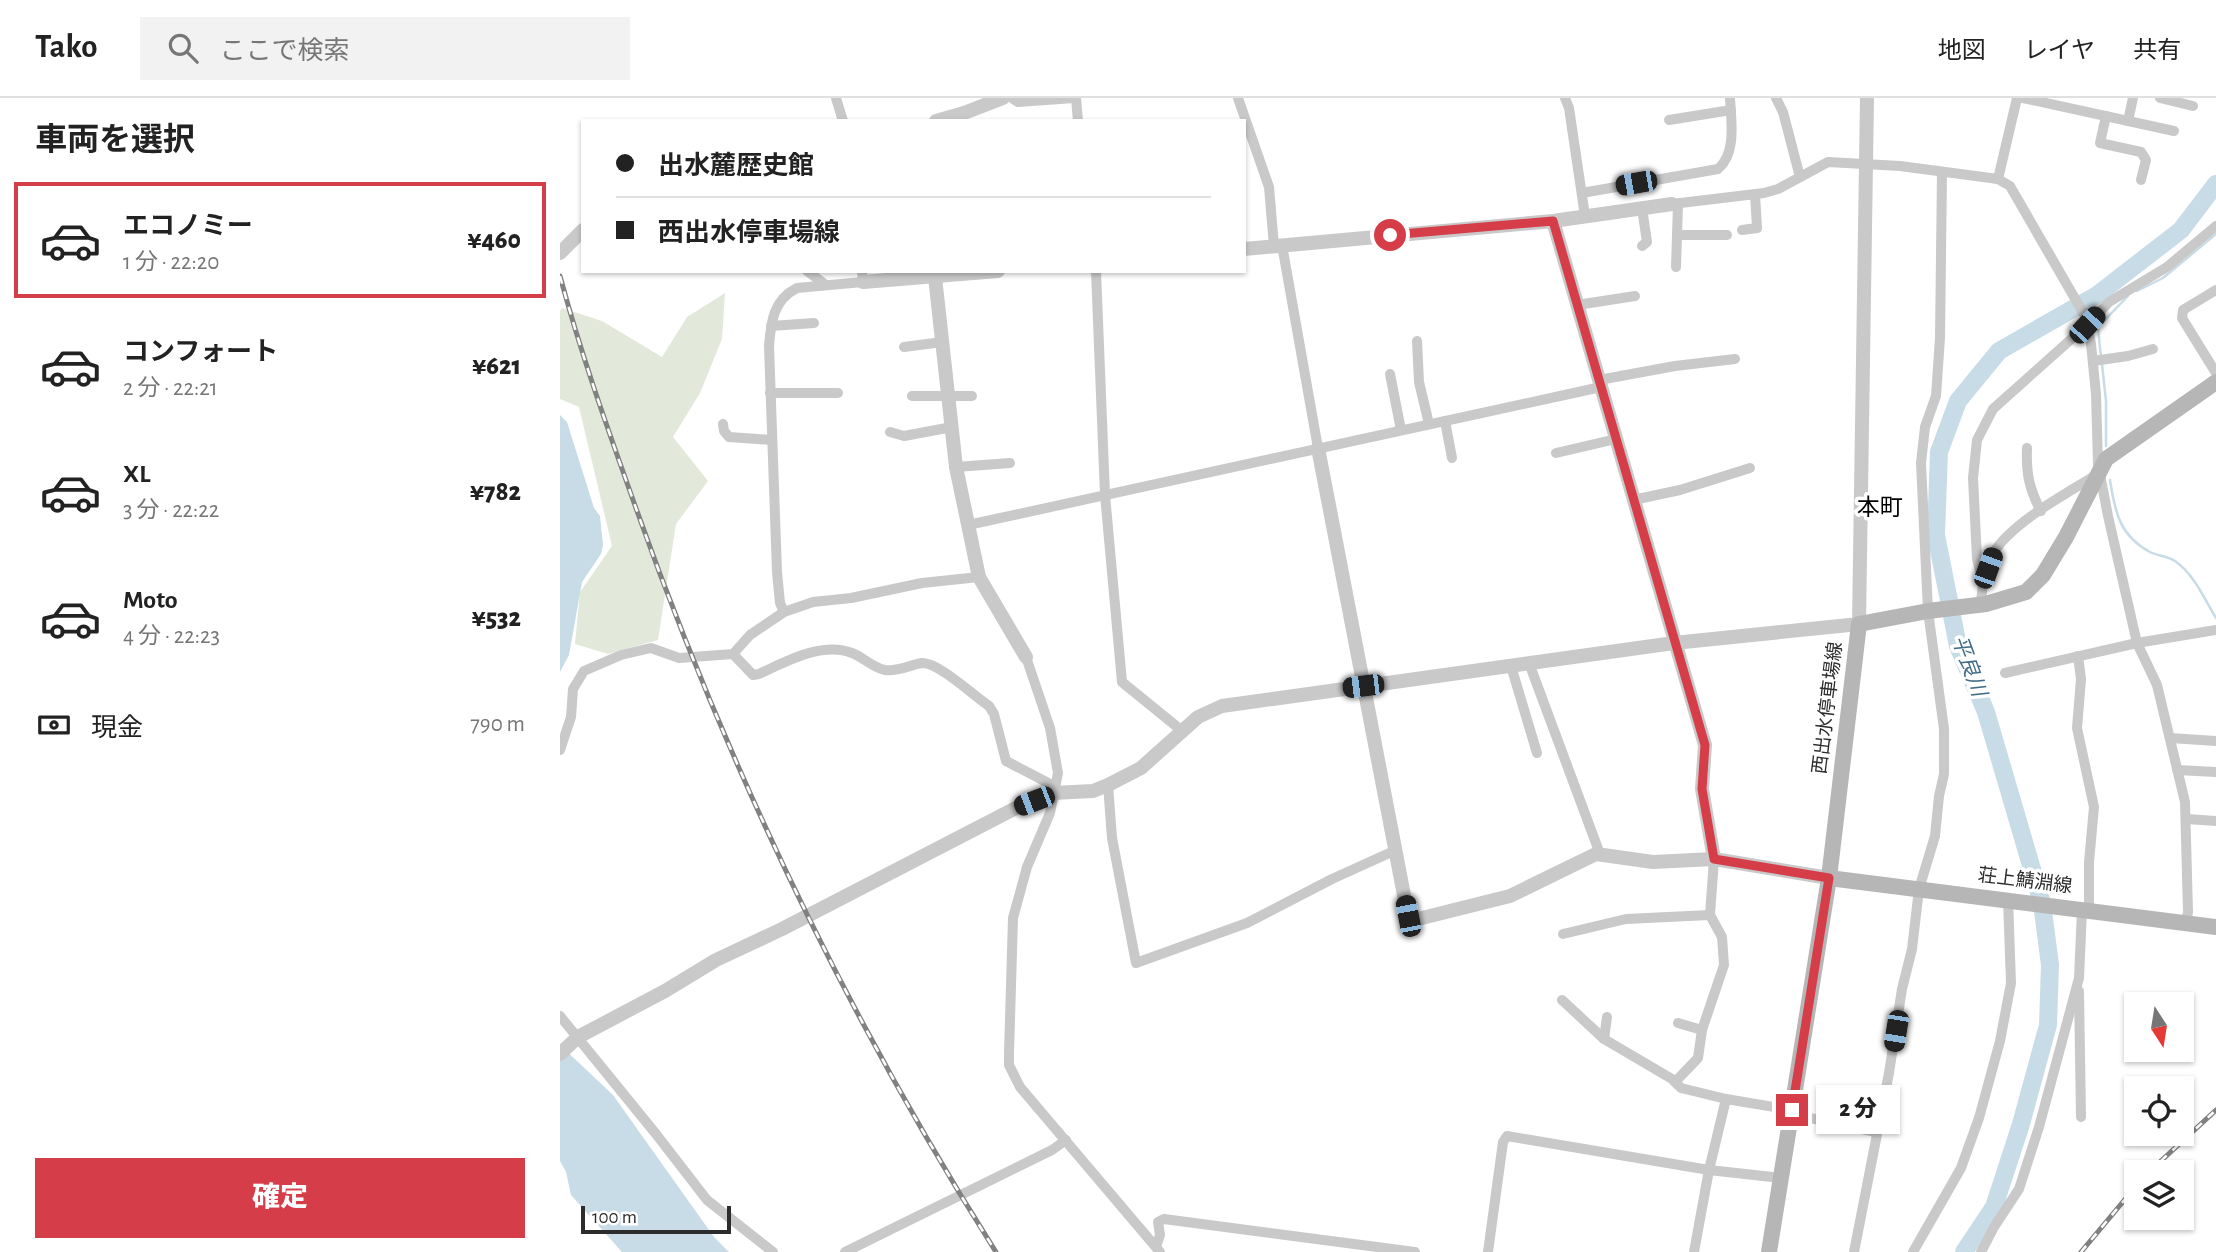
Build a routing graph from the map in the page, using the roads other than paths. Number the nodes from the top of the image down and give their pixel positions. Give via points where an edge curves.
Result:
1 (836, 98) edge
2 (1003, 98) edge
3 (1012, 98) edge
4 (1075, 98) edge
5 (1238, 98) edge
6 (1565, 98) edge
7 (1730, 98) edge
8 (1776, 98) edge
9 (1867, 98) edge
10 (2017, 98) edge
11 (2023, 98) edge
12 (2133, 98) edge
13 (2160, 98) edge
14 (2193, 106) dead end
15 (1731, 110) junction
16 (2106, 116) junction
17 (842, 119) edge
18 (943, 119) edge
19 (1078, 119) edge
20 (1245, 119) edge
21 (1669, 120) dead end
22 (1246, 121) edge
23 (2128, 121) junction
24 (2174, 131) dead end
25 (1866, 163) junction
26 (1942, 172) junction
27 (1800, 177) junction
28 (1998, 179) junction
29 (2141, 180) dead end
30 (1582, 193) junction
31 (1755, 194) junction
32 (1675, 204) junction
33 (1643, 208) junction
34 (1586, 216) junction
35 (1553, 221) junction
36 (2216, 226) edge
37 (1742, 230) dead end
38 (581, 232) edge
39 (1677, 235) junction
40 (1727, 235) dead end
41 (1278, 245) junction
42 (1642, 246) dead end
43 (1246, 248) edge
44 (560, 253) edge
45 (1676, 267) dead end
46 (810, 273) edge
47 (977, 273) edge
48 (1096, 273) edge
49 (862, 276) edge
50 (935, 277) junction
51 (826, 285) junction
52 (2216, 290) edge
53 (1635, 296) dead end
54 (1577, 305) junction
55 (2086, 320) junction
56 (814, 323) dead end
57 (771, 326) junction
58 (1417, 341) dead end
59 (942, 342) junction
60 (904, 347) dead end
61 (2153, 349) dead end
62 (1735, 359) dead end
63 (2094, 361) junction
64 (2216, 373) edge
65 (1390, 374) dead end
66 (2216, 382) edge
67 (1600, 383) junction
68 (770, 393) junction
69 (838, 393) dead end
70 (948, 395) junction
71 (912, 396) dead end
72 (972, 396) dead end
73 (1445, 421) junction
74 (723, 424) dead end
75 (1429, 424) junction
76 (952, 427) junction
77 (1401, 430) junction
78 (890, 432) dead end
79 (1616, 439) junction
80 (771, 440) junction
81 (1318, 448) junction
82 (2027, 448) dead end
83 (1556, 453) dead end
84 (1452, 458) dead end
85 (1010, 463) dead end
86 (956, 467) junction
87 (1750, 468) dead end
88 (2100, 472) junction
89 (1105, 495) junction
90 (1633, 500) junction
91 (2041, 511) junction
92 (968, 525) junction
93 (979, 577) junction
94 (1983, 582) junction
95 (1981, 605) junction
96 (1928, 611) junction
97 (784, 612) junction
98 (1858, 624) junction
99 (2216, 630) edge
100 (1674, 643) junction
101 (2137, 643) junction
102 (733, 654) junction
103 (2078, 656) junction
104 (1026, 657) joint
105 (1529, 663) junction
106 (1511, 666) junction
107 (2005, 673) dead end
108 (1363, 686) junction
109 (1181, 730) junction
110 (2170, 738) junction
111 (2216, 741) edge
112 (560, 750) edge
113 (1537, 753) dead end
114 (2177, 770) junction
115 (2216, 772) edge
116 (1108, 785) junction
117 (1053, 790) junction
118 (2187, 819) junction
119 (2216, 821) edge
120 (1396, 850) junction
121 (1600, 855) junction
122 (1714, 859) junction
123 (1829, 878) junction
124 (1919, 889) junction
125 (2008, 900) junction
126 (2086, 910) junction
127 (1710, 915) junction
128 (2186, 923) junction
129 (2216, 927) edge
130 (1563, 934) dead end
131 (2079, 978) junction
132 (1562, 1000) dead end
133 (560, 1016) edge
134 (1607, 1017) dead end
135 (1678, 1023) dead end
136 (1702, 1030) junction
137 (578, 1037) junction
138 (1604, 1039) junction
139 (560, 1054) edge
140 (1675, 1082) junction
141 (1726, 1099) junction
142 (1792, 1112) junction
143 (2081, 1117) dead end
144 (1876, 1132) junction
145 (1066, 1140) junction
146 (1709, 1170) junction
147 (1781, 1178) junction
148 (1158, 1249) edge
149 (1372, 1249) edge
150 (773, 1252) edge
151 (845, 1252) edge
152 (1415, 1252) edge
153 (1488, 1252) edge
154 (1694, 1252) edge
155 (1769, 1252) edge
156 (1854, 1252) edge
157 (1913, 1252) edge
158 (1981, 1252) edge

1 - 17 street
2 - 18 street
3 - 4 street via 1018,102
4 - 19 street
5 - 20 street
6 - 30 street
7 - 15 street
8 - 27 street
9 - 25 street
10 - 28 street
11 - 16 street
12 - 23 street
13 - 14 street
15 - 21 street
15 - 30 street via 1726,162 1718,169
16 - 23 street
16 - 29 street via 2100,143 2141,152 2146,160
22 - 41 street via 1269,187
23 - 24 street
25 - 26 street
25 - 27 street via 1828,162
25 - 98 street
26 - 28 street
26 - 96 street via 1936,396 1925,427 1921,463
27 - 31 street
28 - 55 street via 2010,186
30 - 34 street
31 - 32 street
31 - 37 street via 1757,228
32 - 33 street
32 - 39 street
33 - 34 street
33 - 42 street via 1647,242
34 - 35 street
35 - 41 street
35 - 54 street
36 - 55 street via 2167,267
38 - 44 street
39 - 40 street
39 - 45 street
41 - 43 street
41 - 81 street
46 - 51 street
47 - 50 street
48 - 89 street
49 - 50 street
49 - 51 street
50 - 59 street
51 - 57 street via 788,293 777,305
52 - 64 street via 2183,310 2182,318
53 - 54 street
54 - 67 street
55 - 63 street
55 - 94 street via 1993,409 1977,440 1973,478 1977,559
56 - 57 street
57 - 68 street
58 - 75 street via 1419,382
59 - 60 street
59 - 70 street
61 - 63 street
62 - 67 street via 1675,366
63 - 88 street
65 - 77 street
66 - 88 main road, 西出水停車場線 via 2106,459
67 - 73 street
67 - 79 street
68 - 69 street
68 - 80 street
70 - 71 street
70 - 72 street
70 - 76 street
73 - 75 street
73 - 84 street
74 - 80 street via 729,437
75 - 77 street
76 - 78 street via 904,436
76 - 86 street
77 - 81 street
79 - 83 street
79 - 90 street
80 - 97 street via 777,572
81 - 89 street
81 - 108 street
82 - 91 street via 2030,491
85 - 86 street
86 - 92 street
87 - 90 street
88 - 91 street
88 - 95 main road, 西出水停車場線 via 2043,575 2026,592
88 - 101 street
89 - 92 street
89 - 109 street via 1122,682
90 - 100 street
91 - 94 street via 2006,536 1993,554
92 - 93 street
93 - 97 street via 813,602
93 - 104 street
94 - 95 street
95 - 96 main road, 西出水停車場線
96 - 98 main road, 西出水停車場線
96 - 124 street via 1941,690 1944,774 1935,836
97 - 102 street via 750,635
98 - 100 street
98 - 123 main road, 西出水停車場線
99 - 101 street
100 - 105 street
100 - 122 street via 1705,745 1702,789
101 - 103 street
101 - 110 street via 2157,685
102 - 112 street via 679,658 651,648 584,671 573,690 571,717
102 - 117 street via 753,675 802,655 827,651 852,653 883,670 931,663 989,706 1006,761
103 - 107 street
103 - 126 street via 2077,728 2094,807
104 - 117 street via 1050,728 1058,773
105 - 106 street
105 - 121 street
106 - 108 street
106 - 113 street
108 - 109 street via 1222,706
108 - 120 street
109 - 116 street via 1141,768
110 - 111 street
110 - 114 street
114 - 115 street
114 - 118 street
116 - 117 street via 1093,790
116 - 120 street via 1112,838 1136,963 1247,923
117 - 137 street via 716,960
117 - 145 street via 1050,813 1027,867 1013,918 1009,1066 1020,1087
118 - 119 street
118 - 128 street
120 - 121 street via 1408,916 1414,920 1510,896
121 - 122 street via 1653,862
122 - 123 street
122 - 127 street
123 - 124 main road, 荘上鯖淵線
123 - 142 main road, 西出水停車場線
124 - 125 main road, 荘上鯖淵線
124 - 144 street via 1912,949
125 - 126 main road, 荘上鯖淵線
125 - 157 street via 2011,983 2000,1041 1961,1168
126 - 128 main road, 荘上鯖淵線
126 - 131 street
127 - 130 street via 1626,919
127 - 136 street via 1722,937 1724,965
128 - 129 main road, 荘上鯖淵線
131 - 143 street
131 - 158 street via 2019,1189
132 - 138 street
133 - 137 street
134 - 138 street
135 - 136 street
136 - 140 street via 1698,1058
137 - 139 street
137 - 150 street via 707,1200
138 - 140 street
140 - 141 street via 1681,1088
141 - 142 street
141 - 146 street
142 - 144 street
142 - 147 main road, 西出水停車場線
144 - 156 street
145 - 148 street
145 - 151 street
146 - 147 street
146 - 153 street via 1507,1136
146 - 154 street
147 - 155 main road, 西出水停車場線
148 - 149 street via 1158,1222 1164,1219
149 - 152 street

